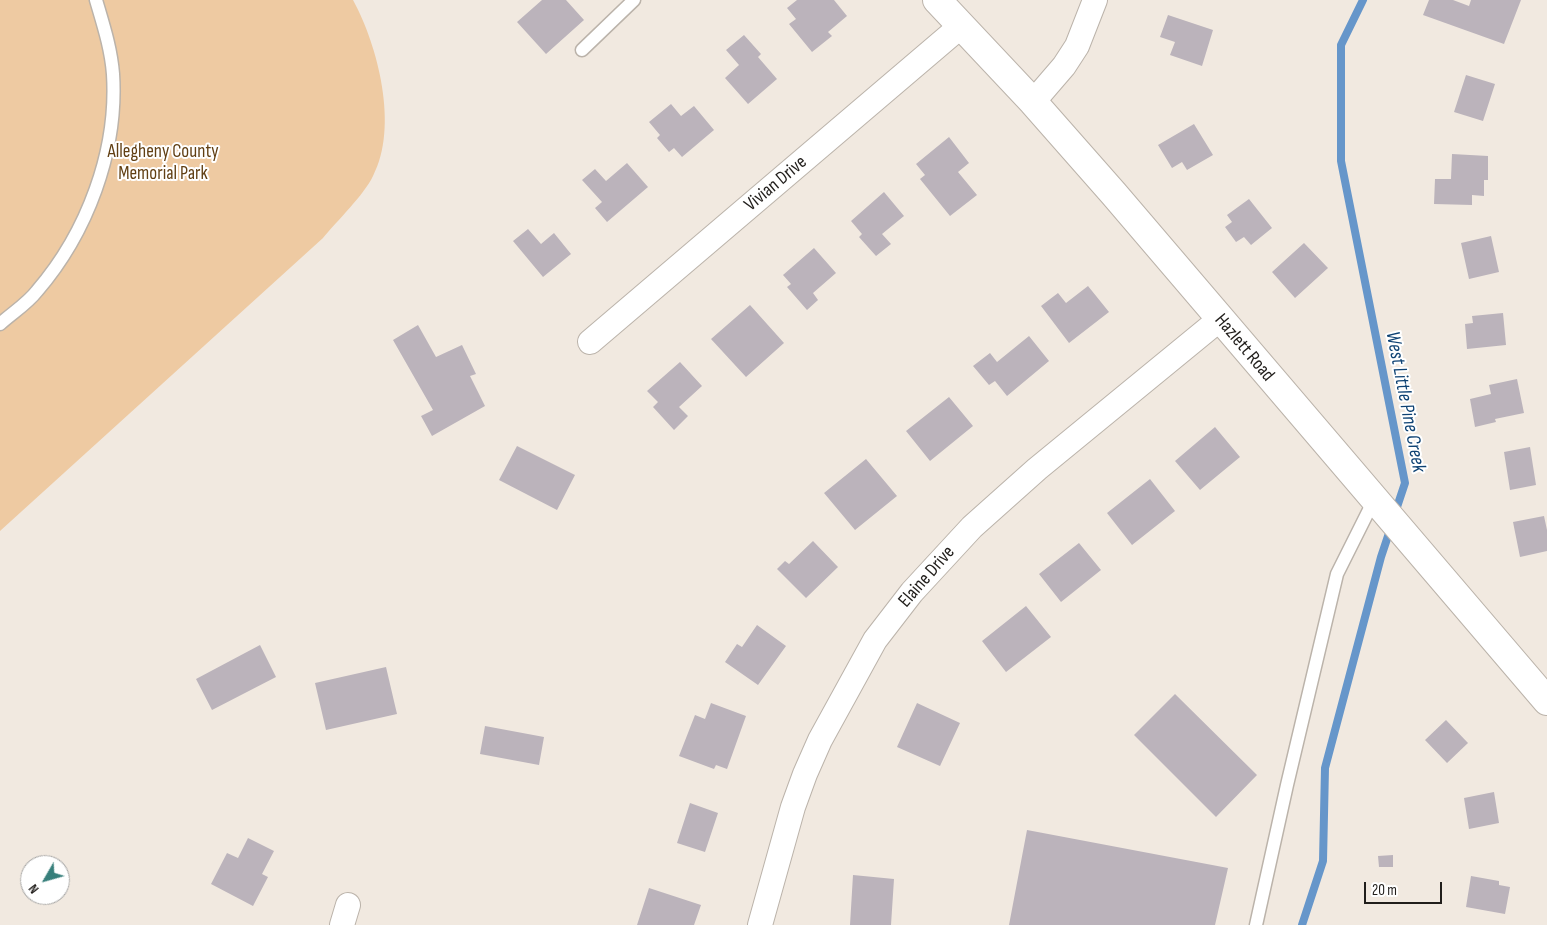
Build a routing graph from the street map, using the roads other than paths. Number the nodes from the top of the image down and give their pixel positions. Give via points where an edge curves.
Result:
1 (96, 0) edge
2 (634, 0) edge
3 (936, 0) edge
4 (1095, 0) edge
5 (961, 26) junction
6 (582, 50) dead end
7 (1033, 102) junction
8 (1220, 319) junction
9 (0, 324) edge
10 (590, 342) dead end
11 (1380, 508) junction
12 (1547, 701) edge
13 (760, 925) edge
14 (1256, 925) edge

1 - 9 lane via 110,48 113,75 110,132 101,178 85,219 64,258 36,293
2 - 6 lane
3 - 5 street, Hazlett Road
4 - 7 street via 1077,46
5 - 7 street, Hazlett Road
5 - 10 street, Vivian Drive
7 - 8 street, Hazlett Road
8 - 11 street, Hazlett Road
8 - 13 street, Elaine Drive via 1037,469 972,527 912,592 875,640 804,774
11 - 12 street, Hazlett Road
11 - 14 lane via 1337,574

